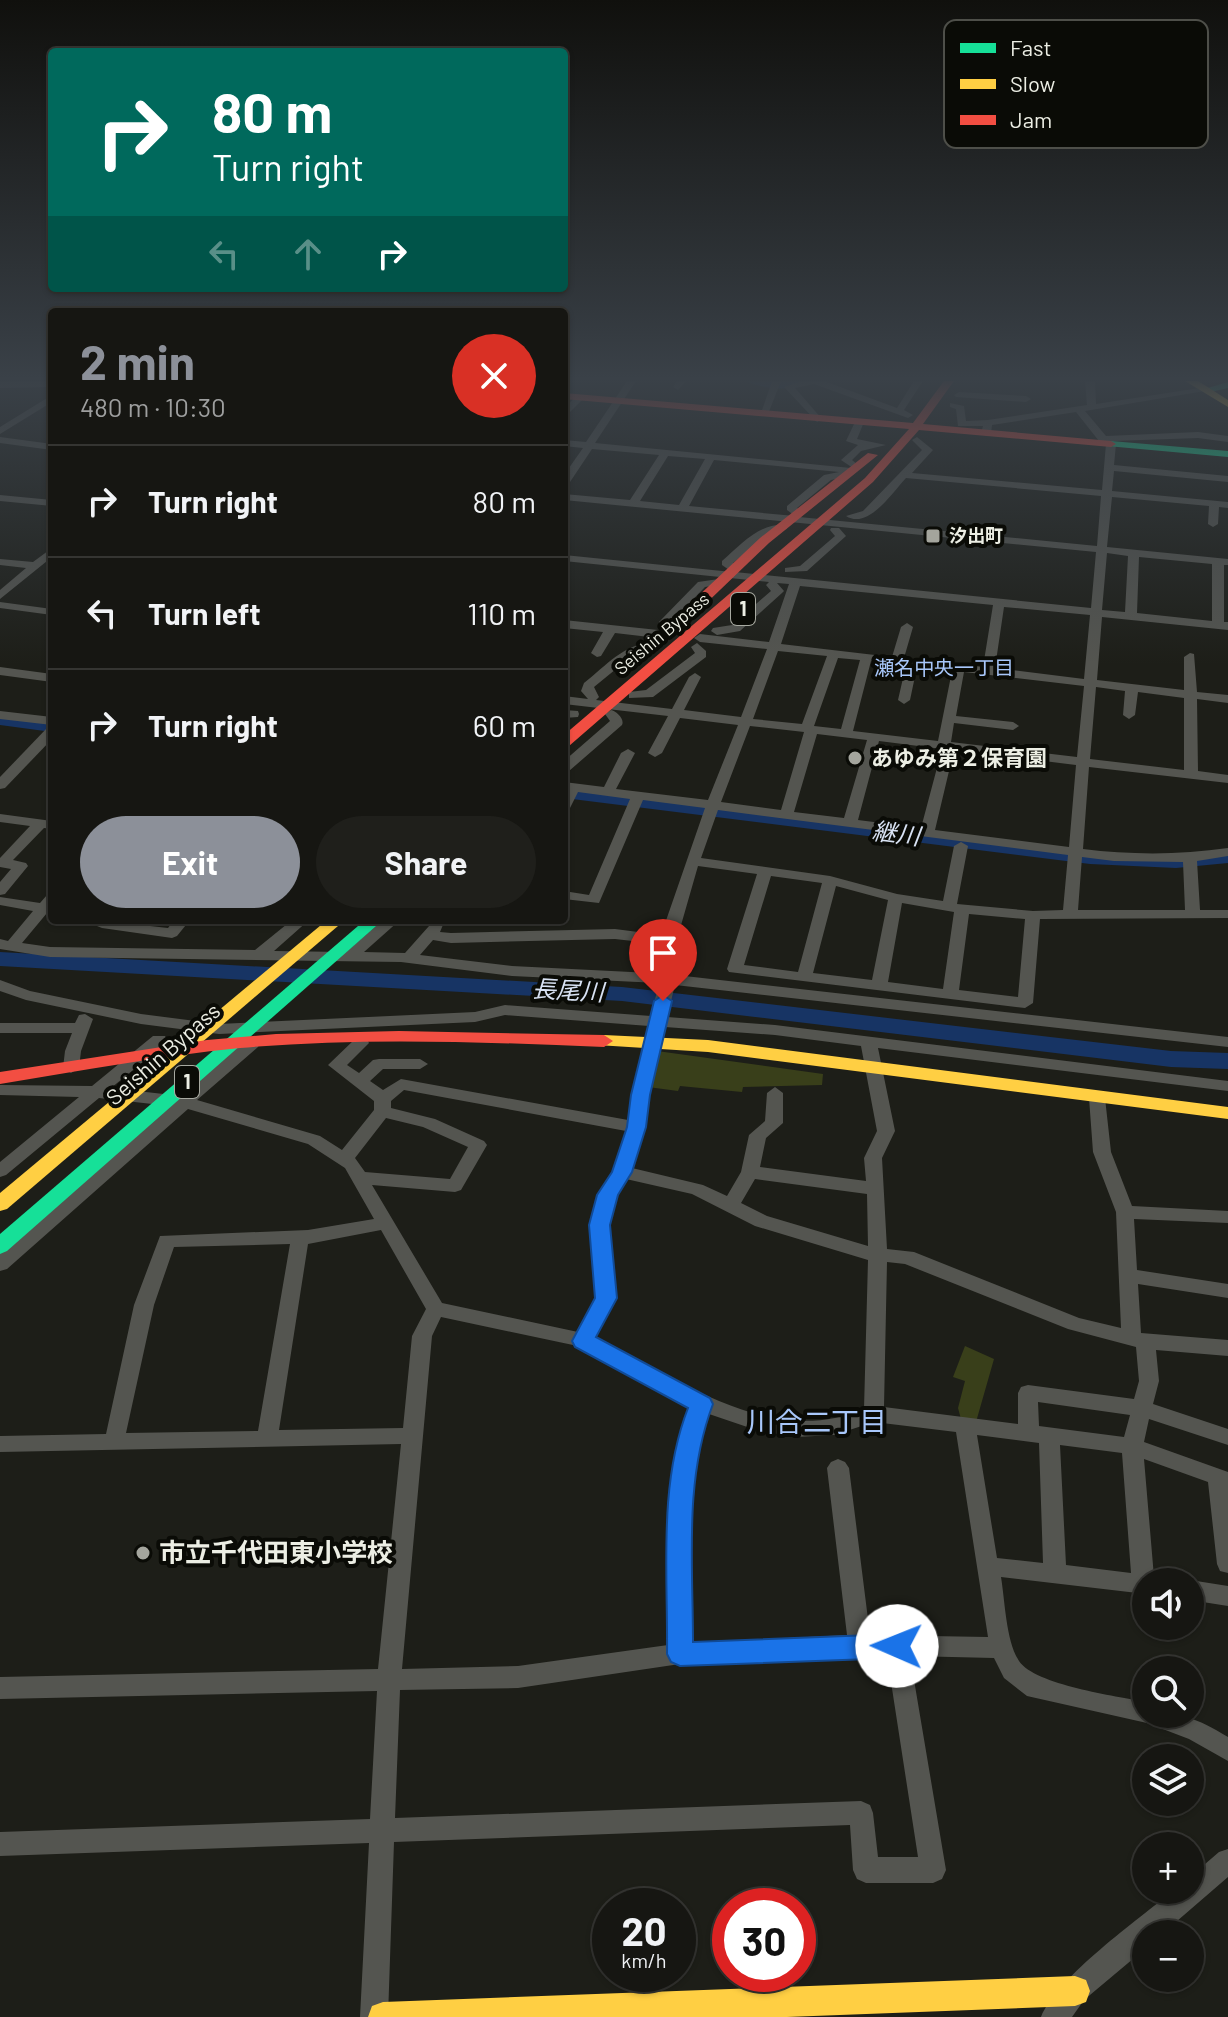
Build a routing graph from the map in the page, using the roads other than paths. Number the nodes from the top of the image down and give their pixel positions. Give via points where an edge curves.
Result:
1 (651, 475) edge
2 (701, 475) edge
3 (841, 475) edge
4 (847, 475) edge
5 (860, 475) edge
6 (873, 475) edge
7 (885, 475) edge
8 (893, 475) edge
9 (906, 475) edge
10 (907, 475) edge
11 (1109, 475) edge
12 (1186, 475) edge
13 (1228, 479) edge
14 (1107, 494) junction
15 (568, 497) edge
16 (0, 498) edge
17 (48, 503) edge
18 (634, 503) junction
19 (1214, 503) junction
20 (1228, 505) edge
21 (682, 509) junction
22 (791, 520) junction
23 (842, 524) junction
24 (1213, 524) dead end
25 (1102, 549) junction
26 (1134, 553) junction
27 (48, 554) edge
28 (568, 558) edge
29 (1223, 561) edge
30 (0, 562) edge
31 (35, 565) junction
32 (727, 575) junction
33 (784, 579) junction
34 (0, 596) edge
35 (999, 602) junction
36 (0, 605) edge
37 (48, 611) edge
38 (1096, 612) junction
39 (1131, 616) junction
40 (568, 624) edge
41 (1223, 625) edge
42 (907, 627) dead end
43 (611, 629) junction
44 (660, 639) junction
45 (705, 639) junction
46 (772, 648) junction
47 (597, 653) dead end
48 (833, 655) junction
49 (1190, 657) dead end
50 (866, 659) junction
51 (897, 662) junction
52 (912, 664) junction
53 (958, 669) junction
54 (0, 671) edge
55 (988, 672) junction
56 (48, 677) edge
57 (695, 677) dead end
58 (1090, 684) junction
59 (1132, 688) junction
60 (1191, 695) junction
61 (1228, 699) edge
62 (904, 700) dead end
63 (623, 701) junction
64 (573, 711) edge
65 (675, 712) junction
66 (0, 715) edge
67 (1129, 715) dead end
68 (949, 719) junction
69 (48, 721) edge
70 (744, 721) junction
71 (1013, 726) dead end
72 (809, 729) junction
73 (846, 733) junction
74 (48, 735) edge
75 (874, 737) junction
76 (568, 740) edge
77 (946, 746) junction
78 (568, 752) edge
79 (628, 753) dead end
80 (655, 753) dead end
81 (1083, 763) junction
82 (568, 765) edge
83 (1191, 775) junction
84 (1228, 779) edge
85 (0, 785) edge
86 (569, 787) edge
87 (608, 792) junction
88 (638, 796) junction
89 (712, 806) junction
90 (786, 815) junction
91 (0, 818) edge
92 (850, 823) junction
93 (46, 824) edge
94 (927, 833) junction
95 (961, 846) dead end
96 (1228, 852) edge
97 (1075, 853) junction
98 (693, 861) junction
99 (1190, 862) junction
100 (765, 872) junction
101 (830, 880) junction
102 (0, 891) edge
103 (568, 896) edge
104 (896, 898) junction
105 (0, 901) edge
106 (48, 903) edge
107 (956, 908) junction
108 (1070, 913) junction
109 (1193, 913) junction
110 (1228, 914) edge
111 (1033, 915) junction
112 (109, 924) edge
113 (179, 924) edge
114 (296, 924) edge
115 (317, 924) edge
116 (332, 924) edge
117 (353, 924) edge
118 (370, 924) edge
119 (387, 924) edge
120 (436, 924) edge
121 (427, 935) junction
122 (666, 940) junction
123 (6, 946) edge
124 (351, 955) junction
125 (258, 956) junction
126 (409, 958) junction
127 (804, 978) junction
128 (664, 980) junction
129 (0, 985) edge
130 (879, 986) junction
131 (950, 995) junction
132 (659, 1021) junction
133 (0, 1028) edge
134 (159, 1040) dead end
135 (654, 1042) junction
136 (1228, 1042) edge
137 (252, 1043) junction
138 (361, 1043) dead end
139 (869, 1044) junction
140 (139, 1057) junction
141 (420, 1064) dead end
142 (71, 1068) junction
143 (876, 1069) junction
144 (0, 1078) edge
145 (359, 1082) junction
146 (1228, 1086) edge
147 (0, 1090) edge
148 (95, 1092) junction
149 (775, 1093) dead end
150 (1097, 1098) junction
151 (184, 1102) junction
152 (382, 1105) junction
153 (1228, 1113) edge
154 (636, 1127) junction
155 (345, 1158) junction
156 (0, 1171) edge
157 (622, 1172) junction
158 (750, 1172) junction
159 (359, 1178) junction
160 (876, 1189) junction
161 (0, 1191) edge
162 (0, 1204) edge
163 (730, 1206) junction
164 (1125, 1212) junction
165 (1228, 1217) edge
166 (385, 1223) junction
167 (0, 1225) edge
168 (300, 1237) junction
169 (0, 1246) edge
170 (875, 1255) junction
171 (0, 1264) edge
172 (1128, 1276) junction
173 (1228, 1291) edge
174 (436, 1309) junction
175 (1138, 1340) junction
176 (583, 1341) junction
177 (1228, 1348) edge
178 (702, 1404) junction
179 (1141, 1408) junction
180 (874, 1414) junction
181 (965, 1426) junction
182 (413, 1436) junction
183 (1039, 1436) junction
184 (1228, 1437) edge
185 (267, 1440) junction
186 (114, 1443) junction
187 (0, 1444) edge
188 (1132, 1446) junction
189 (838, 1468) dead end
190 (1223, 1479) edge
191 (1228, 1564) edge
192 (988, 1566) junction
193 (1143, 1568) edge
194 (1055, 1574) junction
195 (1132, 1583) edge
196 (1204, 1592) edge
197 (1228, 1596) edge
198 (860, 1645) junction
199 (897, 1646) junction
200 (1001, 1648) junction
201 (680, 1654) junction
202 (389, 1679) junction
203 (0, 1688) edge
204 (1132, 1709) edge
205 (1189, 1728) edge
206 (1228, 1750) edge
207 (382, 1832) junction
208 (0, 1844) edge
209 (1228, 1861) edge
210 (1075, 1991) junction
211 (374, 2017) edge
212 (383, 2017) edge
213 (1055, 2017) edge

1 - 18 street
2 - 21 street
3 - 22 main road, 1
4 - 44 main road, 1
5 - 44 main road, Seishin Bypass / 1
6 - 63 main road, Seishin Bypass / 1
7 - 63 main road
8 - 23 main road, 1
9 - 23 street via 866,514
10 - 14 street
11 - 14 street
12 - 13 street
14 - 19 street
14 - 25 street
15 - 18 street
16 - 17 street
18 - 21 street
19 - 20 street
19 - 24 street
21 - 22 street
22 - 23 street
22 - 32 main road, 1
23 - 25 street
23 - 33 main road, 1
25 - 26 street
25 - 38 street
26 - 29 street
26 - 39 street
27 - 31 street
28 - 32 street
29 - 41 street
30 - 31 street
31 - 34 street
32 - 33 street
32 - 44 main road, 1
33 - 35 street
33 - 45 main road, 1
33 - 46 street
35 - 38 street
35 - 55 street
36 - 37 street
38 - 39 street
38 - 58 street
39 - 41 street
40 - 43 street
42 - 51 street
43 - 44 street
43 - 47 street
44 - 64 main road, 1
44 - 64 main road, Seishin Bypass / 1
45 - 46 street
45 - 63 main road, 1
46 - 48 street
46 - 70 street
48 - 50 street
48 - 72 street
49 - 60 street
50 - 51 street
50 - 73 street
51 - 52 street
52 - 53 street
52 - 62 street
53 - 55 street
53 - 68 street
54 - 56 street
55 - 58 street
57 - 65 street
58 - 59 street
58 - 81 street
59 - 60 street
59 - 67 street
60 - 61 street
60 - 83 street
63 - 64 street
63 - 65 street
63 - 76 main road, Seishin Bypass / 1
63 - 78 main road, 1
63 - 82 street via 617,722
65 - 70 street
65 - 80 street
66 - 69 street
68 - 71 street
68 - 77 street
70 - 72 street
70 - 89 street
72 - 73 street
72 - 90 street
73 - 75 street
74 - 85 street
75 - 77 street
75 - 92 street
77 - 81 street
77 - 94 street
79 - 87 street
81 - 83 street
81 - 97 street
83 - 84 street
86 - 87 street
87 - 88 street
88 - 89 street
88 - 103 street via 594,900
89 - 90 street
89 - 98 street
90 - 92 street
91 - 93 street
92 - 94 street
93 - 102 street via 3,863 21,866
94 - 97 street
95 - 107 street
96 - 99 street
97 - 99 street
97 - 108 street
98 - 100 street
98 - 122 street
99 - 109 street
100 - 101 street
100 - 127 street via 735,969
101 - 104 street
101 - 127 street
104 - 107 street
104 - 130 street
105 - 106 street
106 - 123 street
107 - 111 street
107 - 131 street
108 - 109 street
108 - 111 street
109 - 110 street
111 - 131 street via 1025,1003
112 - 113 street via 172,933
114 - 125 street
115 - 161 main road, 1
116 - 162 main road, Seishin Bypass / 1
117 - 167 main road, Seishin Bypass / 1
118 - 169 main road, 1
119 - 124 street
120 - 121 street
121 - 122 street via 615,934
121 - 126 street
122 - 128 street
123 - 125 street via 50,952
124 - 125 street
124 - 126 street
126 - 128 street via 512,971
127 - 130 street
128 - 132 street
128 - 136 street
129 - 132 street via 141,1019 219,1029 475,1017 505,1010
130 - 131 street
132 - 135 street
132 - 139 street
133 - 142 street via 83,1023
134 - 140 street
135 - 137 main road via 473,1035
135 - 143 main road
135 - 154 street
137 - 140 main road
137 - 151 street
138 - 145 street via 336,1065
139 - 143 street
139 - 146 street
140 - 142 main road
140 - 148 street
141 - 145 street via 379,1064
142 - 144 main road
143 - 150 main road
143 - 160 street via 886,1131 873,1158
145 - 152 street
147 - 148 street
148 - 151 street
148 - 156 street
149 - 158 street via 774,1123 758,1135
150 - 153 main road
150 - 164 street via 1102,1152
151 - 155 street via 314,1140
151 - 171 street
152 - 154 street via 401,1084
152 - 155 street
152 - 159 street via 478,1145 455,1186
154 - 157 street
155 - 159 street
157 - 163 street via 697,1189
157 - 176 street via 607,1195 599,1225 606,1298
158 - 160 street
158 - 163 street
159 - 166 street
160 - 170 street
163 - 170 street via 761,1221
164 - 165 street
164 - 172 street
166 - 168 street
166 - 174 street
168 - 185 street
168 - 186 street via 167,1241 144,1305
170 - 175 street via 907,1257 1075,1324
170 - 180 street
172 - 173 street
172 - 175 street
174 - 176 street
174 - 182 street via 422,1336
175 - 177 street
175 - 179 street via 1149,1381
176 - 178 street
178 - 180 street via 761,1424 808,1428 852,1423
178 - 201 street via 681,1476
179 - 183 street via 1028,1393
179 - 184 street
179 - 188 street
180 - 181 street
181 - 183 street
181 - 192 street
182 - 185 street
182 - 202 street
183 - 188 street
183 - 194 street
185 - 186 street
186 - 187 street
188 - 190 street
188 - 193 street
189 - 198 street
190 - 191 street
192 - 194 street
192 - 200 street
194 - 195 street
196 - 197 street
198 - 199 street
198 - 201 street
199 - 200 street
199 - 207 street via 933,1870 866,1870 861,1813
200 - 204 street via 1012,1671 1035,1688
201 - 202 street via 518,1677
202 - 203 street
202 - 207 street
205 - 206 street
207 - 208 street
207 - 211 street
209 - 210 street
210 - 212 main road
210 - 213 street

